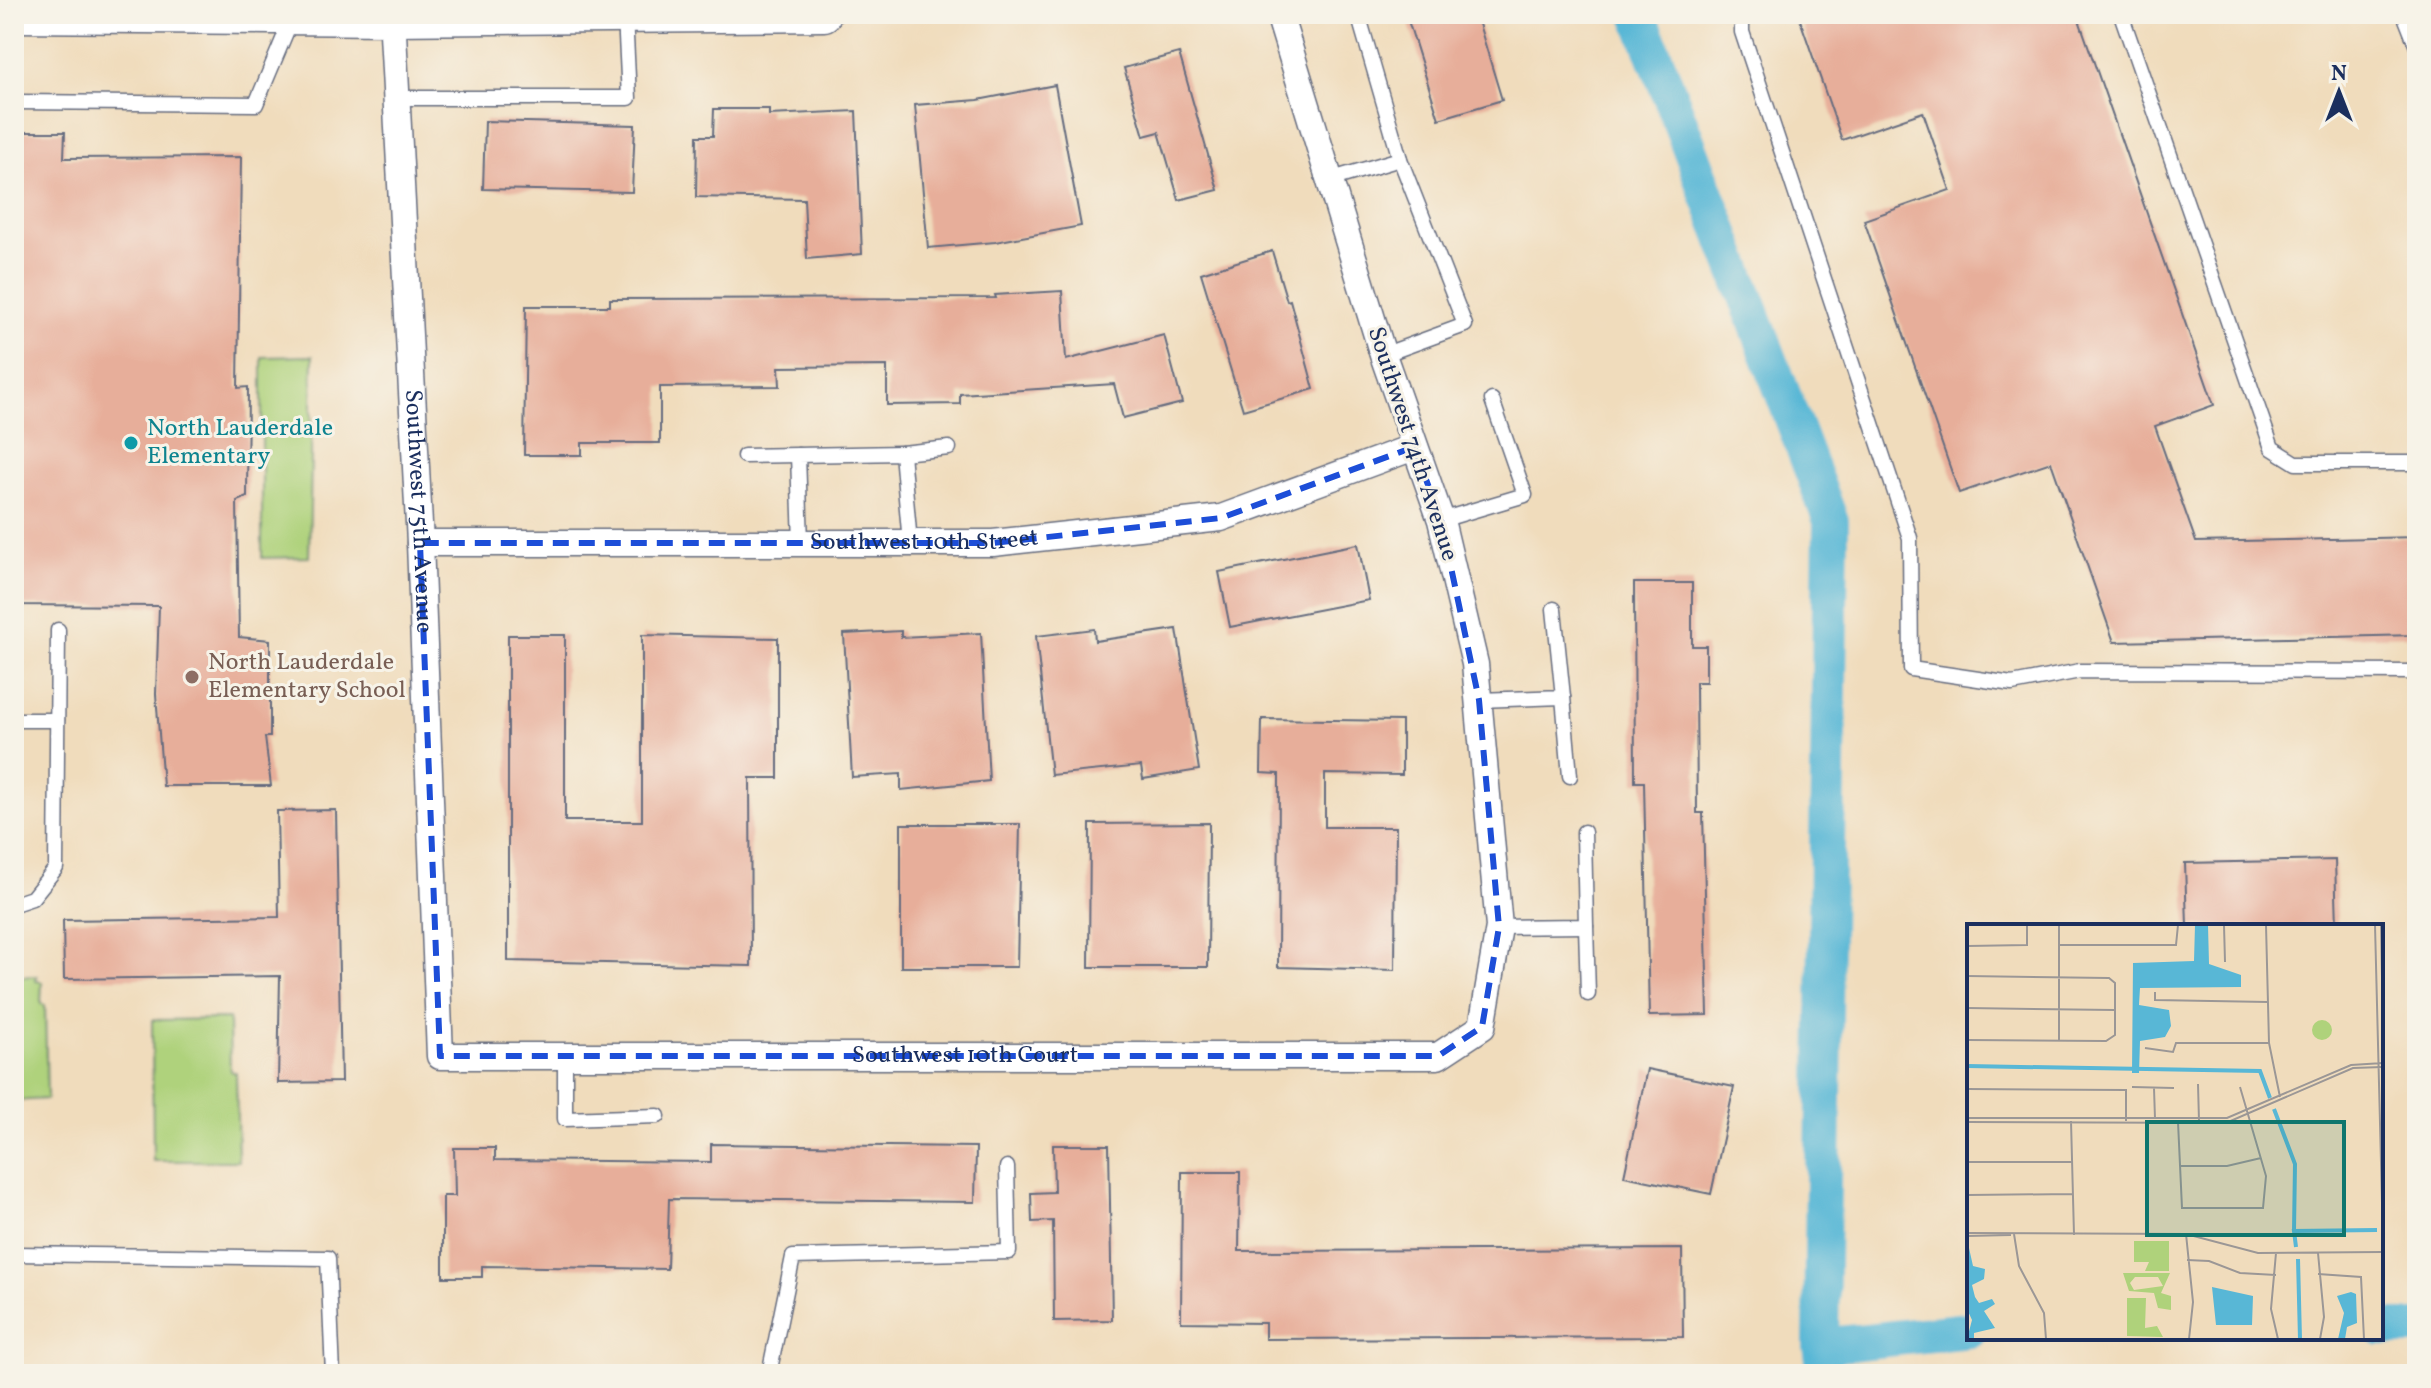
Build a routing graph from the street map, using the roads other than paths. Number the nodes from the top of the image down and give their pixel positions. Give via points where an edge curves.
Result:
1 (824, 14) edge
2 (1279, 14) edge
3 (1358, 14) edge
4 (1742, 14) edge
5 (2121, 14) edge
6 (2404, 14) edge
7 (14, 15) edge
8 (635, 15) edge
9 (392, 16) edge
10 (292, 18) junction
11 (2417, 47) edge
12 (396, 98) junction
13 (14, 102) edge
14 (1400, 159) junction
15 (1329, 180) junction
16 (1383, 355) junction
17 (1492, 400) dead end
18 (1414, 447) junction
19 (949, 448) dead end
20 (902, 453) junction
21 (798, 455) junction
22 (744, 456) dead end
23 (2417, 463) edge
24 (1441, 520) junction
25 (420, 543) junction
26 (801, 543) junction
27 (910, 543) junction
28 (1554, 609) dead end
29 (58, 630) dead end
30 (2417, 672) edge
31 (1563, 697) junction
32 (1479, 700) junction
33 (14, 720) edge
34 (57, 720) junction
35 (1570, 776) dead end
36 (1584, 832) dead end
37 (14, 904) edge
38 (1586, 926) junction
39 (1499, 927) junction
40 (1588, 994) dead end
41 (1482, 1027) joint
42 (565, 1054) junction
43 (440, 1056) joint
44 (658, 1116) dead end
45 (1007, 1167) dead end
46 (14, 1254) edge
47 (333, 1374) edge
48 (769, 1374) edge

1 - 8 street
2 - 15 street, Southwest 74th Avenue
3 - 14 lane
4 - 30 lane via 1742,32 1910,538 1911,669 2012,684 2080,671
5 - 23 lane via 2272,448 2296,463
6 - 11 lane
7 - 10 street
8 - 9 street
8 - 12 lane via 629,98
9 - 10 street
9 - 12 street, Southwest 75th Avenue
10 - 13 lane via 256,104
12 - 25 street, Southwest 75th Avenue
14 - 15 lane
14 - 16 lane via 1465,325
15 - 16 street, Southwest 74th Avenue
16 - 18 street, Southwest 74th Avenue
17 - 24 lane via 1525,495
18 - 24 street, Southwest 74th Avenue
18 - 27 street, Southwest 10th Street via 1221,518 993,543
19 - 20 lane
20 - 21 lane
20 - 27 lane
21 - 22 lane
21 - 26 lane
24 - 32 street, Southwest 74th Avenue
25 - 26 street, Southwest 10th Street
25 - 43 street, Southwest 75th Avenue
26 - 27 street, Southwest 10th Street
28 - 31 lane
29 - 34 lane
31 - 32 lane
31 - 35 lane
32 - 39 street, Southwest 74th Avenue
33 - 34 lane
34 - 37 lane via 56,868 32,898
36 - 38 lane
38 - 39 lane
38 - 40 lane
39 - 41 street, Southwest 74th Avenue
41 - 42 street, Southwest 10th Court via 1438,1056
42 - 43 street, Southwest 10th Court
42 - 44 lane via 565,1119
45 - 48 lane via 1009,1252 793,1257
46 - 47 lane via 328,1258

